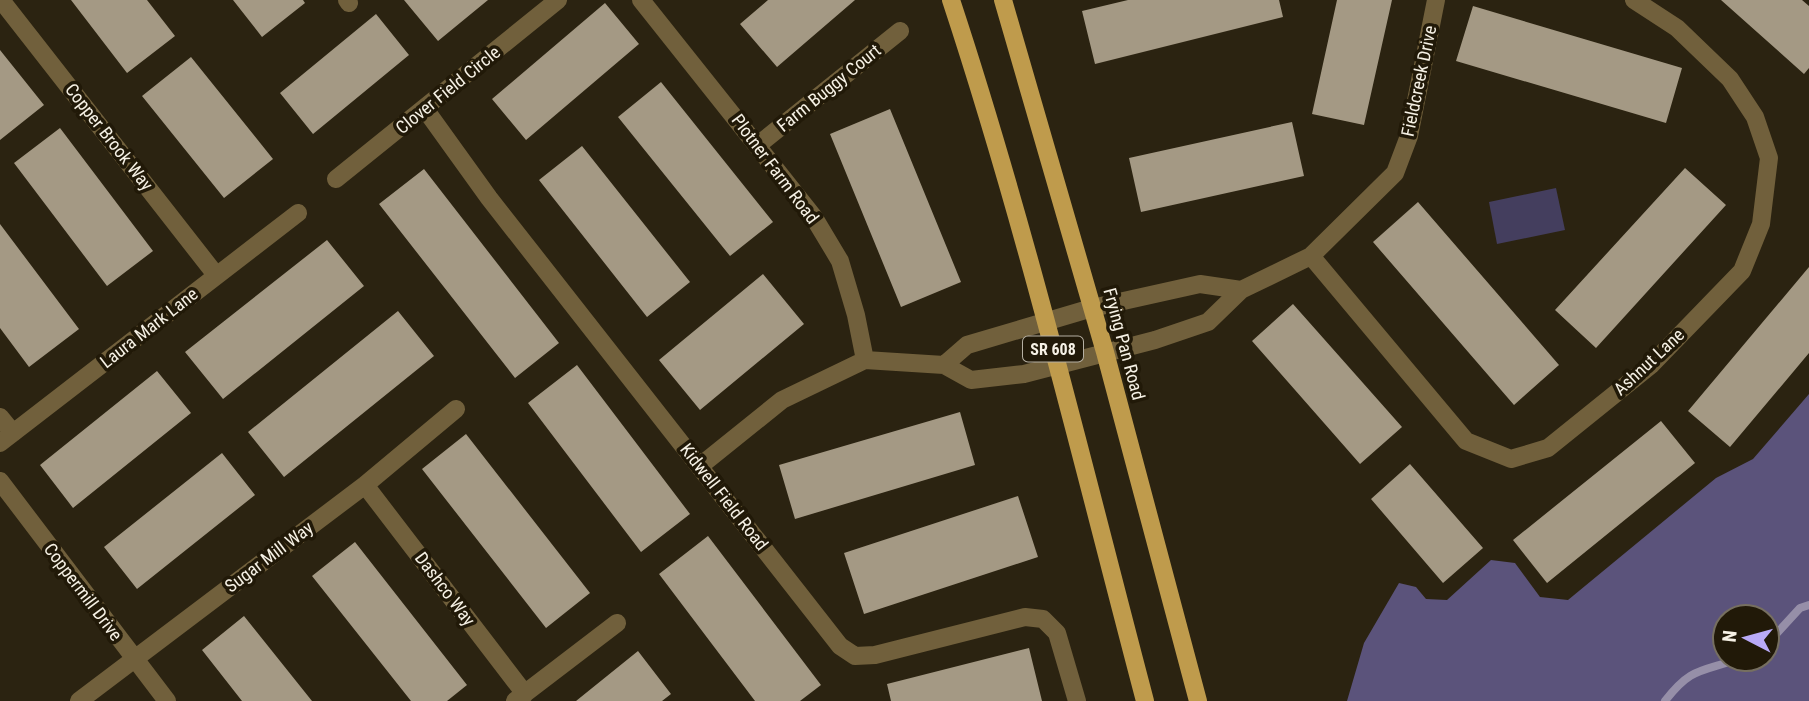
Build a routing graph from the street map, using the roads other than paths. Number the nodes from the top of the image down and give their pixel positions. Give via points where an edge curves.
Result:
1 (1, 0) edge
2 (558, 0) edge
3 (641, 0) edge
4 (951, 0) edge
5 (1003, 0) edge
6 (1436, 0) edge
7 (1634, 0) edge
8 (900, 31) dead end
9 (425, 109) junction
10 (758, 145) junction
11 (336, 179) dead end
12 (298, 213) dead end
13 (1311, 256) junction
14 (216, 275) junction
15 (1241, 290) junction
16 (1092, 308) junction
17 (1046, 321) junction
18 (1105, 352) junction
19 (865, 360) junction
20 (944, 365) junction
21 (1057, 365) junction
22 (456, 410) dead end
23 (0, 417) edge
24 (6, 438) edge
25 (700, 466) junction
26 (0, 481) edge
27 (365, 485) junction
28 (617, 623) dead end
29 (134, 659) junction
30 (520, 697) edge
31 (79, 701) edge
32 (167, 701) edge
33 (1077, 701) edge
34 (1144, 701) edge
35 (1198, 701) edge

1 - 14 street, Copper Brook Way
2 - 9 street, Clover Field Circle
3 - 10 street, Plotner Farm Road
4 - 17 main road, SR 608
5 - 16 main road, Frying Pan Road / SR 608
6 - 13 street, Fieldcreek Drive via 1409,136 1395,173
7 - 13 street, Ashnut Lane via 1677,29 1730,79 1755,117 1769,158 1760,224 1742,271 1651,365 1548,448 1511,459 1466,441
8 - 10 street, Farm Buggy Court
9 - 11 street, Clover Field Circle
9 - 25 street, Kidwell Field Road via 489,198
10 - 19 street, Plotner Farm Road via 813,216 840,261
12 - 14 street, Laura Mark Lane
13 - 15 street, Fieldcreek Drive
14 - 24 street, Laura Mark Lane
15 - 16 street via 1200,284
15 - 18 street, Fieldcreek Drive via 1208,322
16 - 17 street
16 - 18 main road, Frying Pan Road / SR 608
17 - 20 street via 967,345
17 - 21 main road, SR 608
18 - 21 street, Fieldcreek Drive
18 - 35 main road, Frying Pan Road / SR 608
19 - 20 street
19 - 25 street via 782,400
20 - 21 street, Fieldcreek Drive via 971,380
21 - 34 main road, SR 608
22 - 27 street, Sugar Mill Way
23 - 24 street
25 - 33 street, Kidwell Field Road via 840,646 855,656 1025,617 1043,619 1057,633
26 - 29 street, Coppermill Drive
27 - 29 street, Sugar Mill Way
27 - 30 street, Dashco Way
28 - 30 street
29 - 31 street, Sugar Mill Way
29 - 32 street, Coppermill Drive

